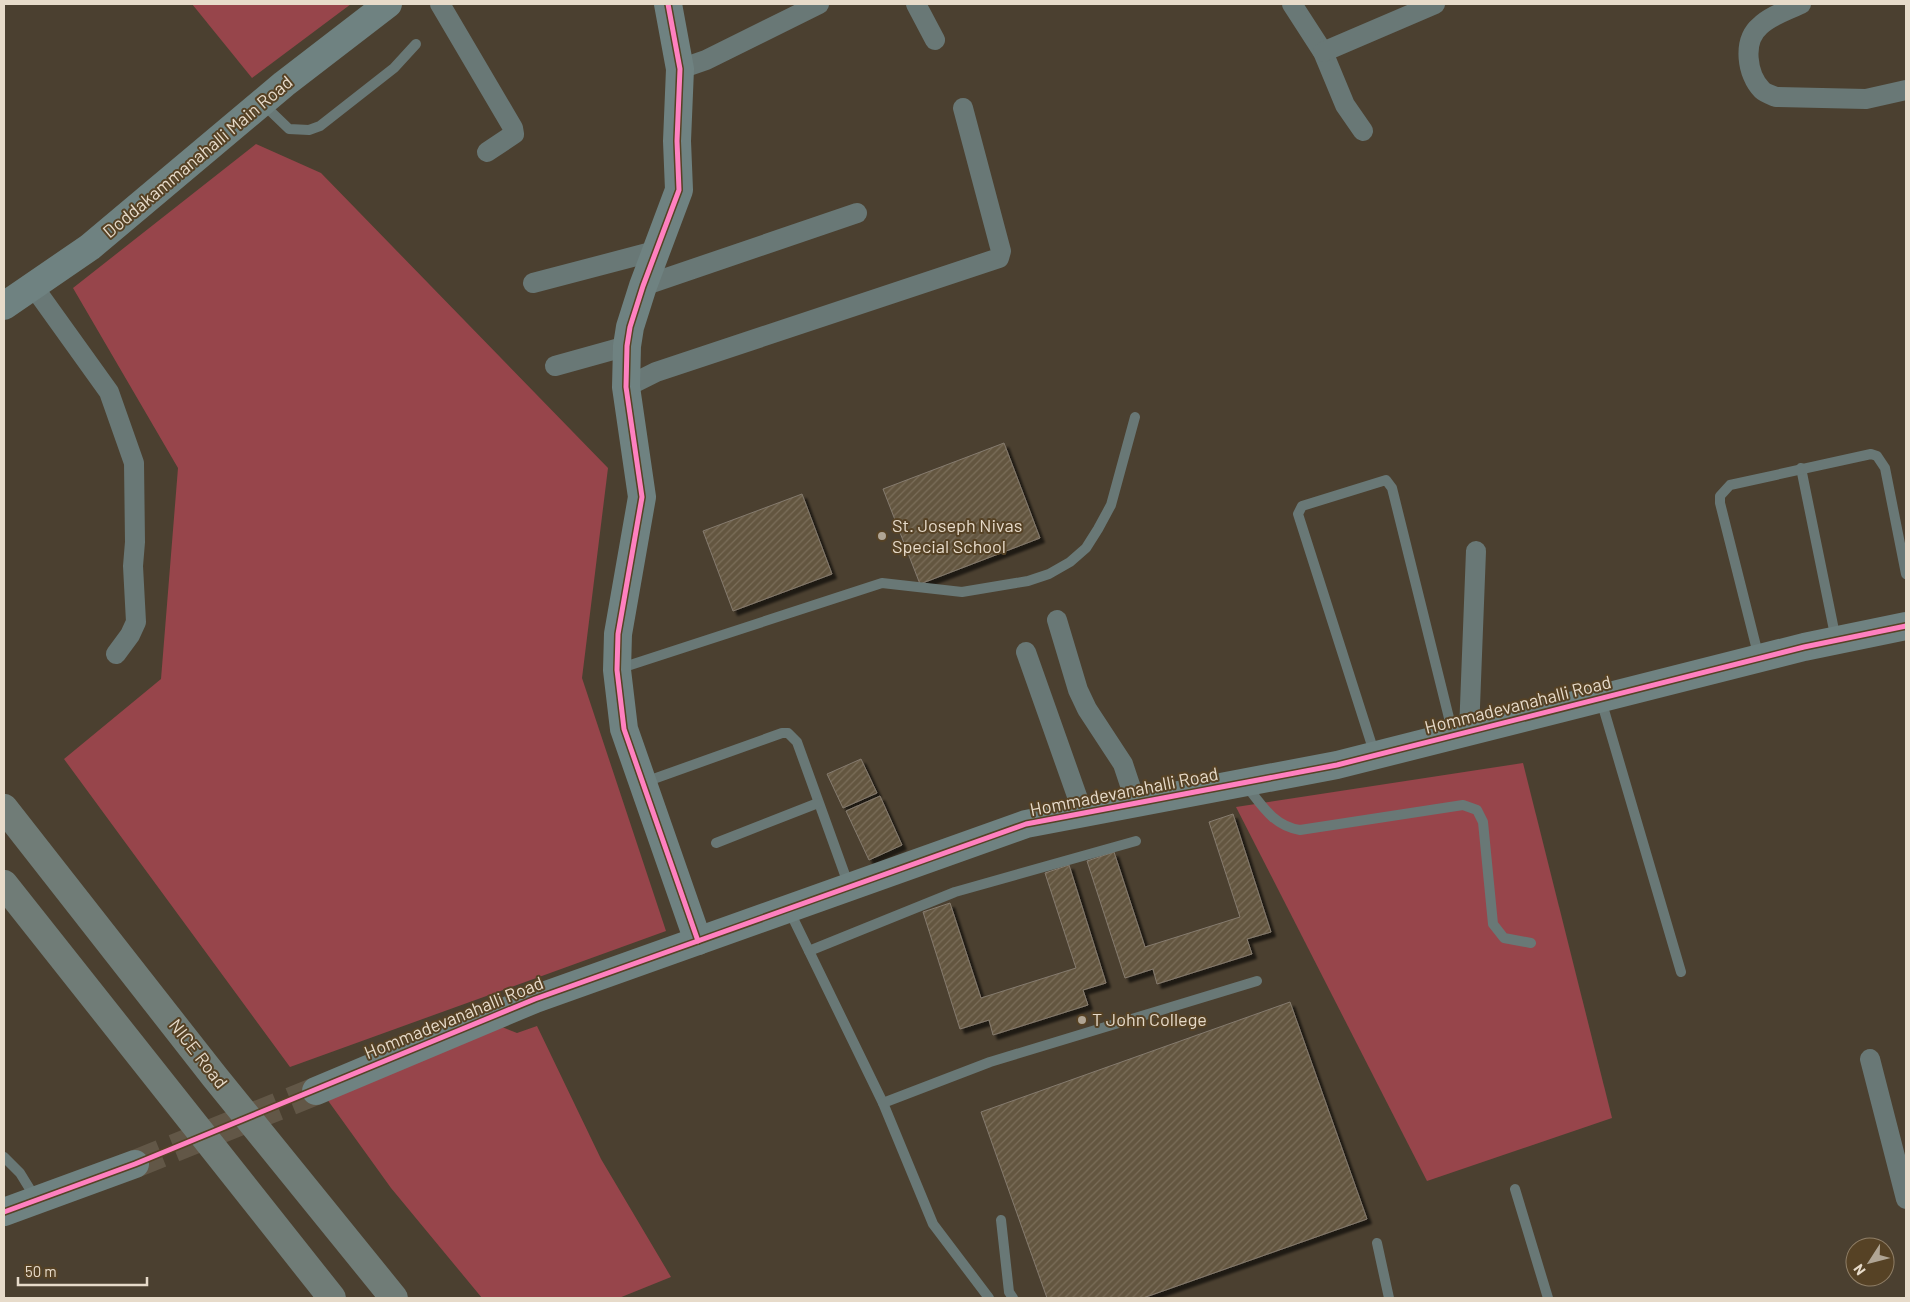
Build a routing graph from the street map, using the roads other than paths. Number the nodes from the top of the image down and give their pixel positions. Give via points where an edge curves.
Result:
1 (388, 4) edge
2 (440, 4) edge
3 (668, 4) edge
4 (819, 4) edge
5 (916, 4) edge
6 (1292, 4) edge
7 (1435, 4) edge
8 (1801, 4) edge
9 (934, 40) dead end
10 (416, 44) dead end
11 (1323, 52) junction
12 (680, 69) junction
13 (1906, 90) edge
14 (262, 103) junction
15 (963, 108) dead end
16 (1363, 131) dead end
17 (487, 152) dead end
18 (857, 213) dead end
19 (655, 251) junction
20 (533, 283) dead end
21 (33, 286) junction
22 (643, 286) junction
23 (4, 306) edge
24 (627, 346) junction
25 (555, 366) dead end
26 (626, 387) junction
27 (1135, 417) dead end
28 (1801, 468) junction
29 (1476, 551) dead end
30 (1906, 574) edge
31 (1057, 620) dead end
32 (1834, 630) dead end
33 (1904, 630) edge
34 (1756, 646) dead end
35 (1026, 652) dead end
36 (116, 654) dead end
37 (617, 670) junction
38 (1601, 699) junction
39 (1461, 734) junction
40 (1375, 756) junction
41 (643, 783) junction
42 (1244, 783) junction
43 (818, 803) junction
44 (1136, 803) junction
45 (4, 808) edge
46 (1083, 813) junction
47 (1136, 841) dead end
48 (716, 843) dead end
49 (4, 884) edge
50 (849, 887) junction
51 (788, 909) junction
52 (698, 941) junction
53 (1531, 943) dead end
54 (809, 951) junction
55 (1681, 972) dead end
56 (1257, 981) dead end
57 (1870, 1059) dead end
58 (316, 1091) tunnel mouth
59 (883, 1103) junction
60 (4, 1157) edge
61 (135, 1164) tunnel mouth
62 (1515, 1189) dead end
63 (1906, 1199) edge
64 (36, 1200) junction
65 (4, 1212) edge
66 (1001, 1220) dead end
67 (1377, 1243) dead end
68 (332, 1298) edge
69 (394, 1298) edge
70 (988, 1298) edge
71 (1013, 1298) edge
72 (1390, 1298) edge
73 (1548, 1298) edge

1 - 14 street, Doddakammanahalli Main Road
2 - 17 street via 513,128 514,134 510,138
3 - 12 street
4 - 12 street via 706,60
5 - 9 street
6 - 11 street
7 - 11 street
8 - 13 street via 1759,26 1749,45 1749,66 1764,92 1776,96 1866,99
10 - 14 lane via 394,68 320,126 309,130 289,129
11 - 16 street via 1345,105
12 - 19 street via 679,190
14 - 21 street, Doddakammanahalli Main Road via 90,247
15 - 26 street via 1001,251 999,258 656,372
18 - 22 street
19 - 20 street
19 - 22 street
21 - 23 street, Doddakammanahalli Main Road
21 - 36 street via 109,392 134,463 136,622
22 - 24 street
24 - 25 street
24 - 26 street
26 - 37 street via 642,497 618,634
27 - 37 lane via 1111,505 1098,530 1086,548 1049,574 1028,581 962,592 882,583
28 - 30 lane via 1871,454 1882,461
28 - 32 lane
28 - 34 lane via 1730,485 1720,496
29 - 39 street
31 - 44 street via 1078,690 1123,764
33 - 38 street, Hommadevanahalli Road via 1804,648
35 - 46 street
37 - 41 street via 624,729
38 - 39 street, Hommadevanahalli Road
38 - 55 lane
39 - 40 street, Hommadevanahalli Road
39 - 40 lane via 1392,488 1386,480 1302,506 1298,514
40 - 42 street, Hommadevanahalli Road
41 - 43 lane via 782,732 797,742
41 - 52 street
42 - 44 street, Hommadevanahalli Road
42 - 53 lane via 1278,823 1290,829 1462,805 1477,810 1484,822 1493,924 1504,938
43 - 48 lane
43 - 50 lane
44 - 46 street, Hommadevanahalli Road
45 - 69 highway, NICE Road via 214,1076
46 - 50 street, Hommadevanahalli Road via 1026,824
47 - 54 lane via 955,892
49 - 68 highway
50 - 51 street, Hommadevanahalli Road
51 - 52 street, Hommadevanahalli Road
51 - 54 lane
52 - 58 street, Hommadevanahalli Road via 535,999
54 - 59 lane
56 - 59 lane via 990,1062
57 - 63 street
59 - 70 lane via 934,1224
60 - 64 lane via 20,1173
61 - 64 street
62 - 73 lane
64 - 65 street
66 - 71 lane via 1009,1292
67 - 72 lane

